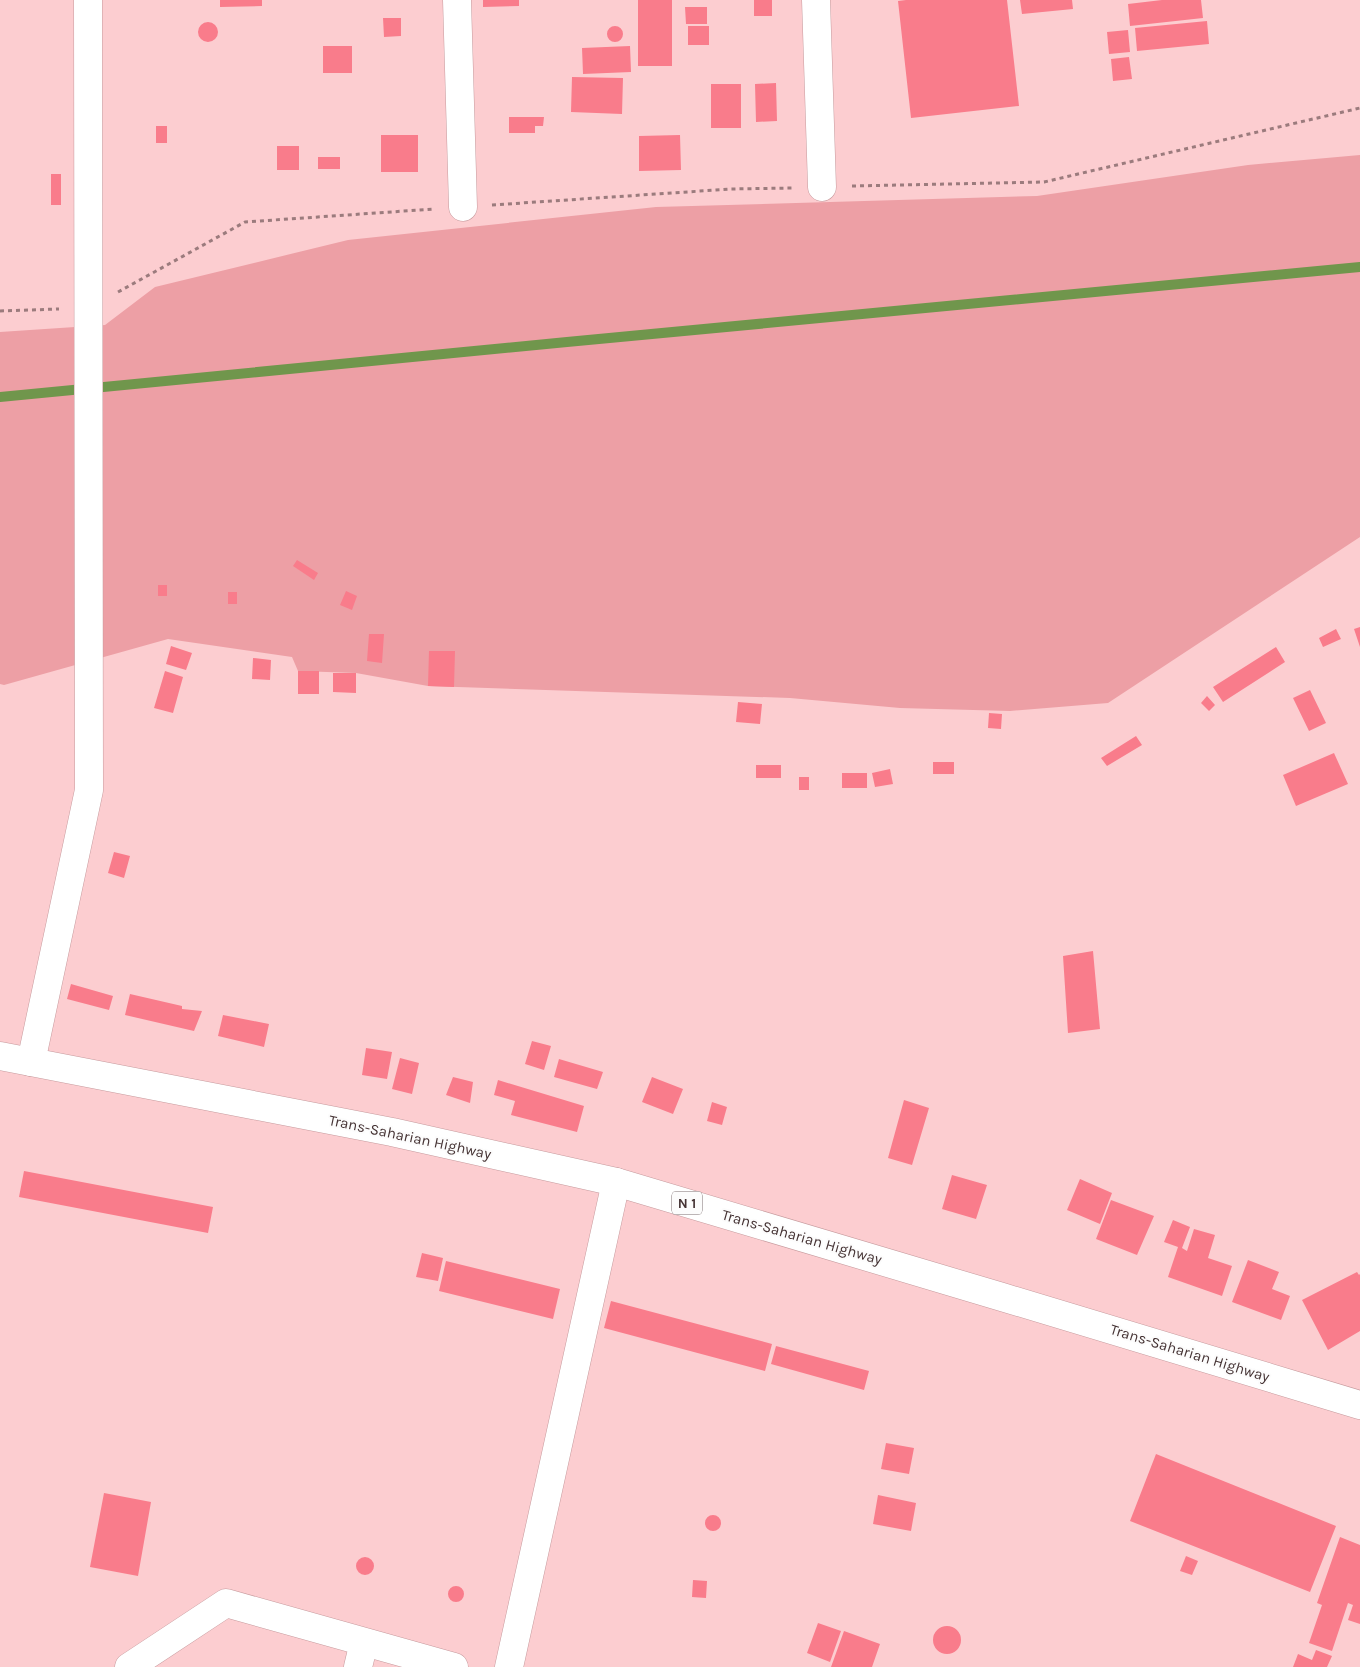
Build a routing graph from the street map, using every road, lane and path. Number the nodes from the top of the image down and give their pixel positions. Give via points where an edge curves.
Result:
1 (88, 0) edge
2 (457, 0) edge
3 (816, 0) edge
4 (1360, 108) edge
5 (822, 187) junction
6 (463, 207) junction
7 (88, 308) junction
8 (0, 311) edge
9 (0, 1056) edge
10 (31, 1062) junction
11 (616, 1182) junction
12 (1360, 1405) edge
13 (361, 1654) edge
14 (129, 1667) edge
15 (454, 1667) edge
16 (509, 1667) edge

1 - 7 main road
2 - 6 main road
3 - 5 main road
4 - 5 path via 1044,182
5 - 6 path via 731,189
6 - 7 path via 245,222
7 - 8 path
7 - 10 main road via 89,790
9 - 10 main road, Trans-Saharian Highway / N 1
10 - 11 main road, Trans-Saharian Highway / N 1 via 392,1132
11 - 12 main road, Trans-Saharian Highway / N 1
11 - 16 main road
13 - 14 main road via 226,1604
13 - 15 main road

